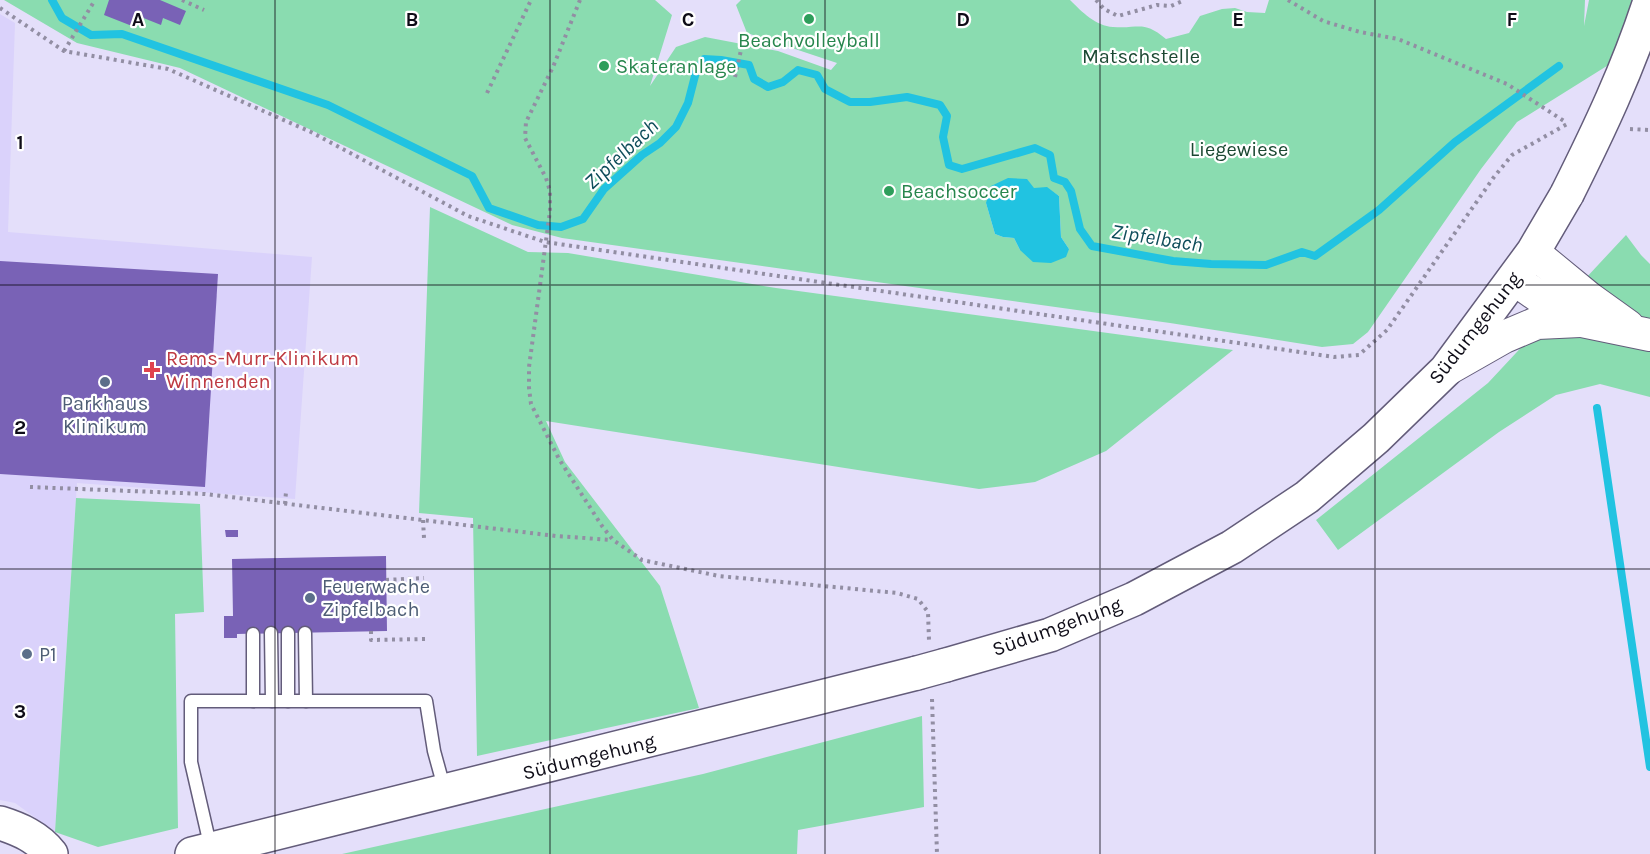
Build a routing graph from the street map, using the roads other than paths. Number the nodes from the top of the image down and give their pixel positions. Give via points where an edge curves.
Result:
1 (1650, 1) edge
2 (1533, 252) junction
3 (1514, 279) junction
4 (1582, 321) junction
5 (1645, 334) edge
6 (1446, 370) junction
7 (271, 633) dead end
8 (288, 633) dead end
9 (305, 633) dead end
10 (253, 634) dead end
11 (253, 701) junction
12 (272, 701) junction
13 (288, 701) junction
14 (306, 701) junction
15 (446, 792) junction
16 (0, 823) edge
17 (201, 851) edge
18 (51, 854) edge

1 - 2 main road, Südumgehung, bridge via 1606,115
2 - 3 main road, Südumgehung
2 - 5 street via 1589,298
3 - 4 street
3 - 6 main road, Südumgehung
4 - 5 street
4 - 6 street via 1537,323
6 - 15 main road, Südumgehung via 1376,438 1306,497 1232,547 1134,599 1050,635 931,661
7 - 12 lane
8 - 13 lane
9 - 14 lane
10 - 11 lane
11 - 12 lane
11 - 17 lane via 191,701 191,762
12 - 13 lane
13 - 14 lane
14 - 15 lane via 426,701
15 - 17 main road, Südumgehung
16 - 18 main road via 21,830

